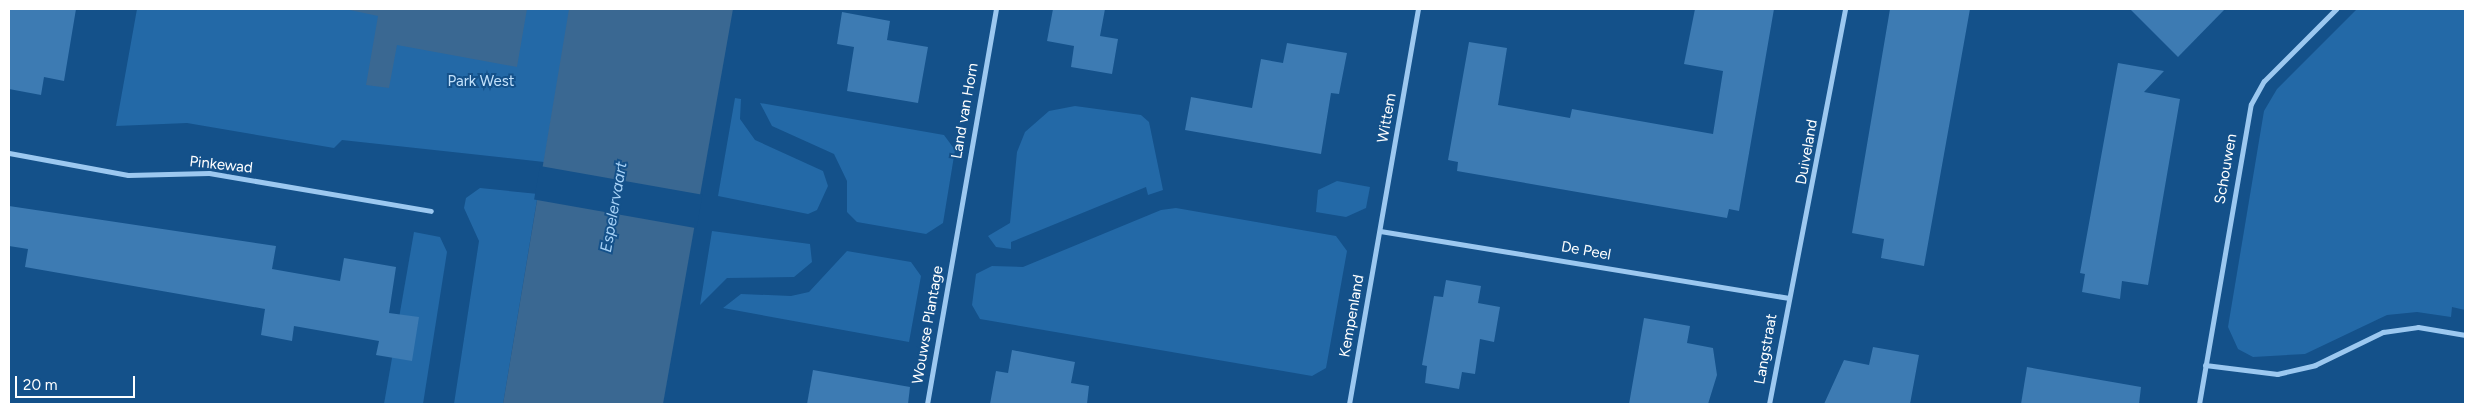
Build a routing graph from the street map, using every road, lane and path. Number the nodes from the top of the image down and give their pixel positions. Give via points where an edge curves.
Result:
1 (996, 9) edge
2 (1418, 9) edge
3 (1845, 9) edge
4 (2336, 9) edge
5 (9, 154) edge
6 (431, 211) dead end
7 (1380, 231) junction
8 (954, 250) joint
9 (1788, 298) junction
10 (2465, 335) edge
11 (2205, 364) junction
12 (927, 404) edge
13 (1349, 404) edge
14 (1769, 404) edge
15 (2199, 404) edge

1 - 8 street, Land van Horn
2 - 7 street, Wittem
3 - 9 street, Duiveland via 1802,250
4 - 11 street, Schouwen via 2264,81 2251,104
5 - 6 street, Pinkewad via 128,175 209,173
7 - 9 street, De Peel
7 - 13 street, Kempenland
8 - 12 street, Wouwse Plantage
9 - 14 street, Langstraat
10 - 11 street via 2407,327 2383,332 2315,365 2277,374
11 - 15 street, Schouwen

